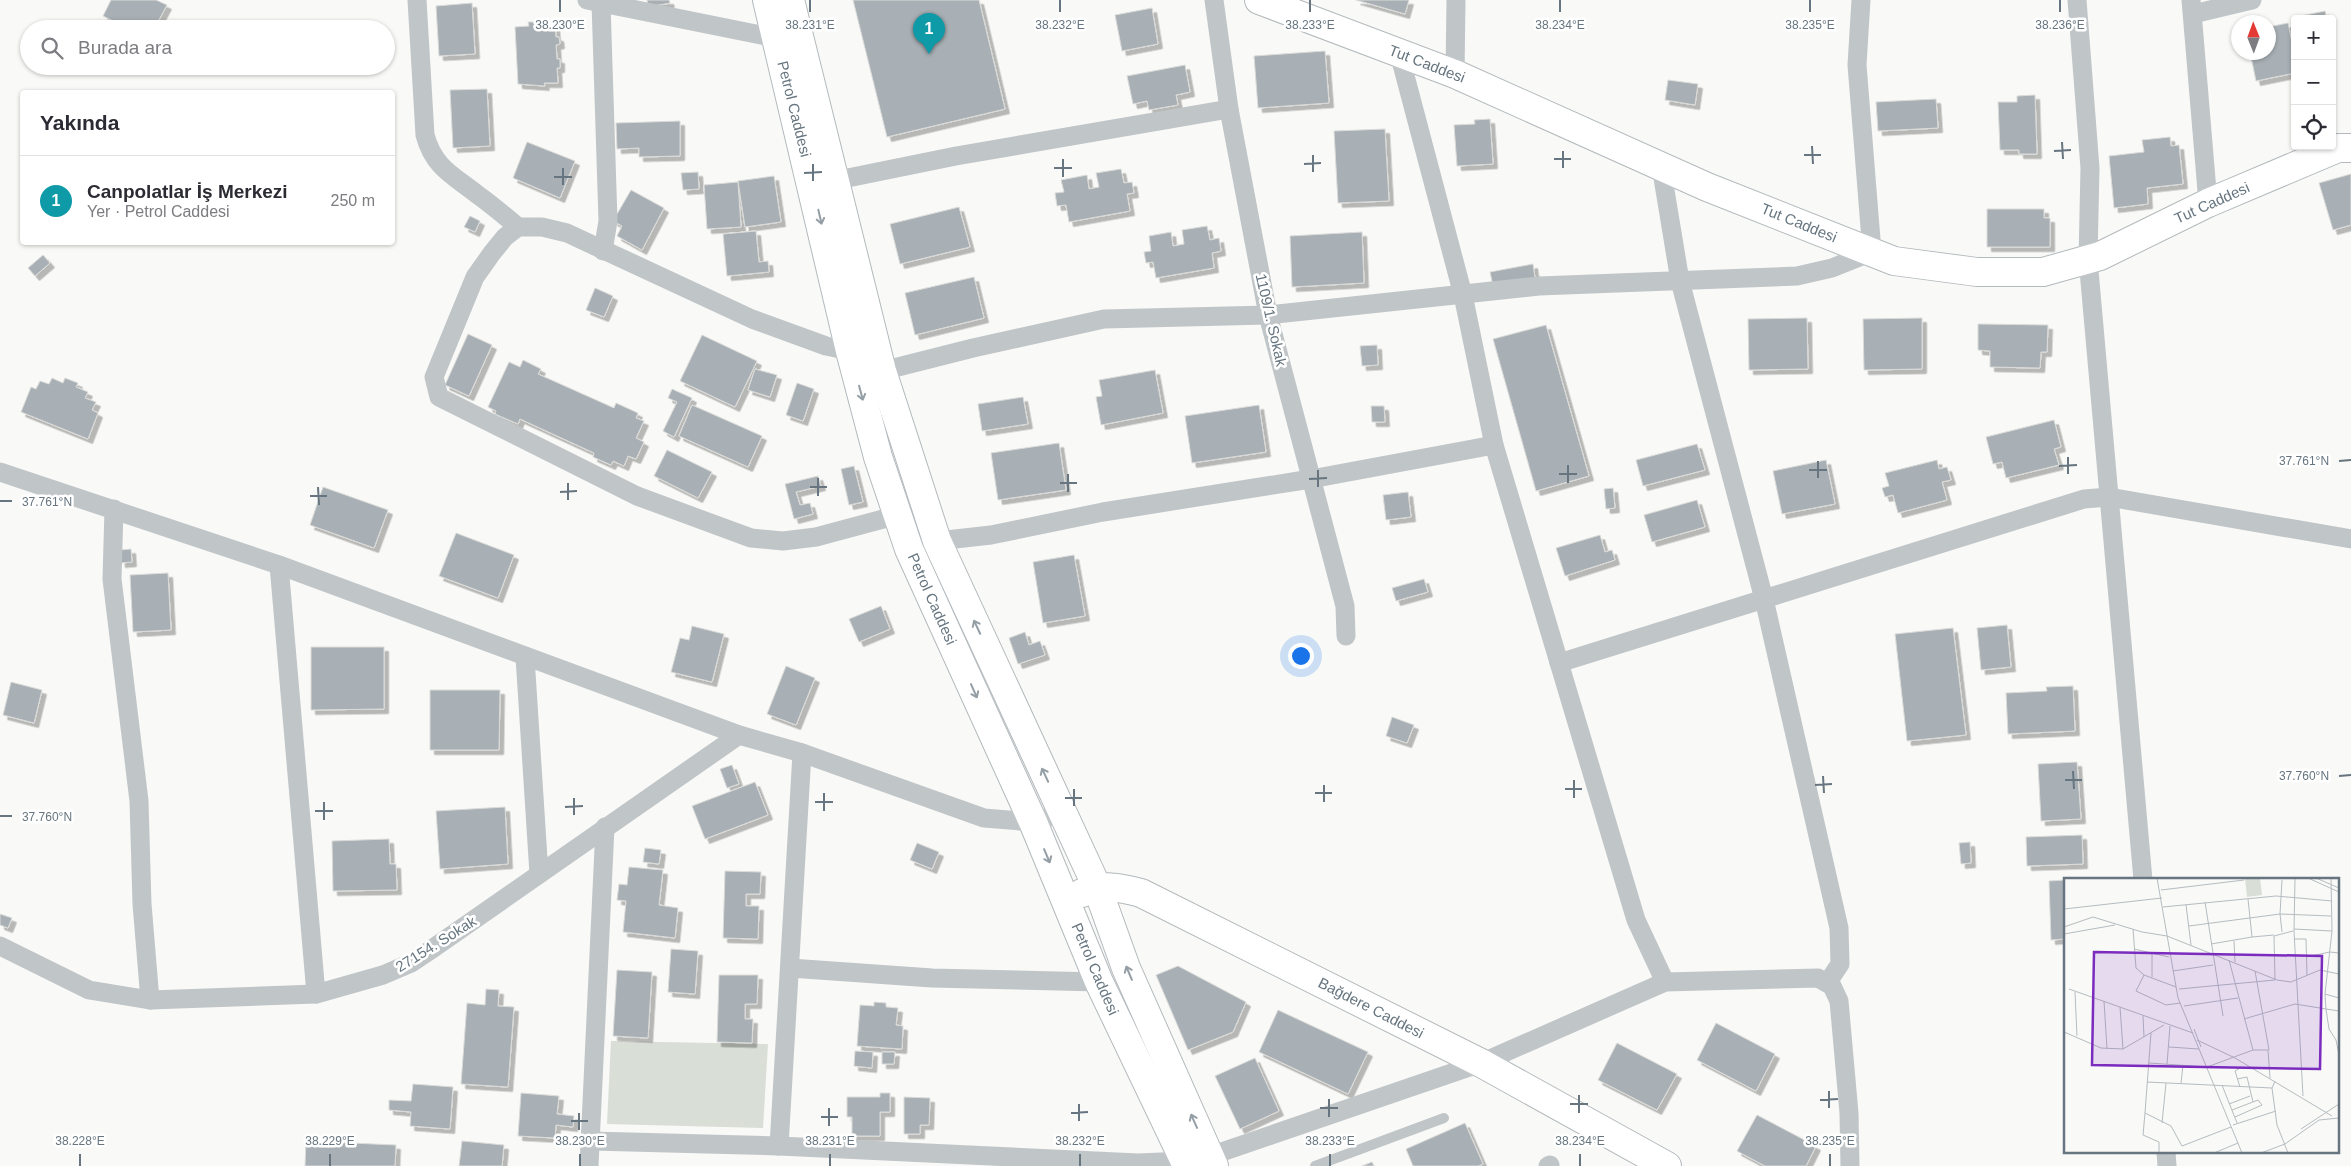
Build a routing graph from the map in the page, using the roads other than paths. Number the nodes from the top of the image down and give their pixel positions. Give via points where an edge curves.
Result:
1 (417, 0) edge
2 (767, 0) edge
3 (790, 0) edge
4 (1214, 0) edge
5 (1259, 0) edge
6 (1456, 0) edge
7 (1861, 0) edge
8 (2077, 0) edge
9 (2252, 0) edge
10 (594, 1) edge
11 (2192, 7) edge
12 (776, 38) junction
13 (1399, 54) junction
14 (1455, 74) junction
15 (1229, 109) junction
16 (2351, 148) edge
17 (1661, 166) junction
18 (824, 183) junction
19 (2208, 203) junction
20 (518, 227) junction
21 (603, 251) junction
22 (1872, 252) junction
23 (2088, 259) junction
24 (1680, 281) junction
25 (1463, 296) junction
26 (1268, 315) junction
27 (850, 351) junction
28 (882, 372) junction
29 (1494, 445) junction
30 (0, 472) edge
31 (1311, 479) junction
32 (2109, 497) junction
33 (114, 509) junction
34 (898, 515) junction
35 (2351, 540) edge
36 (937, 541) junction
37 (279, 565) junction
38 (1764, 599) junction
39 (1346, 636) dead end
40 (525, 657) junction
41 (1559, 663) junction
42 (739, 735) junction
43 (802, 753) junction
44 (1062, 813) junction
45 (1033, 822) junction
46 (606, 827) junction
47 (538, 874) junction
48 (2143, 878) edge
49 (1097, 887) junction
50 (1066, 899) junction
51 (0, 946) edge
52 (790, 968) junction
53 (1099, 982) junction
54 (1665, 982) junction
55 (1828, 982) junction
56 (316, 994) junction
57 (150, 1000) junction
58 (1481, 1063) junction
59 (1444, 1118) dead end
60 (591, 1141) junction
61 (778, 1146) junction
62 (936, 1160) edge
63 (1199, 1162) edge
64 (589, 1166) edge
65 (1315, 1166) edge
66 (1667, 1166) edge
67 (1850, 1166) edge

1 - 20 street via 428,148 448,173
2 - 12 main road, Petrol Caddesi
3 - 18 main road
4 - 15 street, 1109/1. Sokak
5 - 13 main road, Tut Caddesi
6 - 14 street
7 - 22 street via 1857,65
8 - 23 street via 2090,168
9 - 11 street
10 - 12 street
10 - 21 street via 608,221
11 - 19 street
12 - 18 main road, Petrol Caddesi
13 - 14 main road, Tut Caddesi
13 - 25 street
14 - 17 main road, Tut Caddesi
15 - 18 street via 956,156
15 - 26 street, 1109/1. Sokak
16 - 19 main road, Tut Caddesi via 2338,148
17 - 22 main road, Tut Caddesi
17 - 24 street
18 -> 27 main road, Petrol Caddesi
18 - 28 main road
19 - 23 main road, Tut Caddesi
20 - 21 street via 542,227 567,233
20 - 34 street via 505,237 475,277 434,377 439,398 637,496 751,538 784,541 816,537
21 - 27 street via 752,319 826,346
22 - 23 main road, Tut Caddesi via 1894,261 1977,272 2044,272
22 - 24 street via 1832,268 1797,276
23 - 32 street
24 - 25 street via 1539,286
24 - 38 street
25 - 26 street
25 - 29 street
26 - 28 street via 1104,319
26 - 31 street, 1109/1. Sokak
27 -> 34 main road, Petrol Caddesi via 878,457
28 - 36 main road
29 - 31 street
29 - 41 street
30 - 33 street
31 - 36 street via 1103,512 991,535
31 - 39 street, 1109/1. Sokak via 1345,606
32 - 35 street
32 - 38 street via 2084,499
32 - 48 street
33 - 37 street
33 - 57 street via 112,579 139,801 142,904
34 -> 45 main road, Petrol Caddesi via 909,549
44 -> 36 main road
37 - 40 street
37 - 56 street
38 - 41 street
38 - 55 street via 1839,928 1840,964
40 - 42 street
40 - 47 street
41 - 54 street via 1636,920
42 - 43 street
42 - 46 street, 27154. Sokak
43 - 45 street via 984,818
43 - 52 street
44 - 45 street
44 - 49 main road
45 -> 50 main road, Petrol Caddesi
46 - 47 street, 27154. Sokak
46 - 60 street
47 - 56 street, 27154. Sokak via 411,963 384,975
49 - 50 main road, Bağdere Caddesi
49 - 58 main road, Bağdere Caddesi via 1118,887 1141,893
63 -> 49 main road
50 - 53 main road, Petrol Caddesi
51 - 57 street, 27154. Sokak via 89,990
52 - 53 street via 932,978
52 - 61 street
53 - 63 main road, Petrol Caddesi
54 - 55 street via 1818,978
54 - 58 street
55 - 67 street via 1836,990 1839,1001 1849,1113
56 - 57 street, 27154. Sokak
58 - 63 street
58 - 66 main road, Bağdere Caddesi
59 - 65 lane
60 - 61 street
60 - 64 street
61 - 62 street
62 - 63 street

